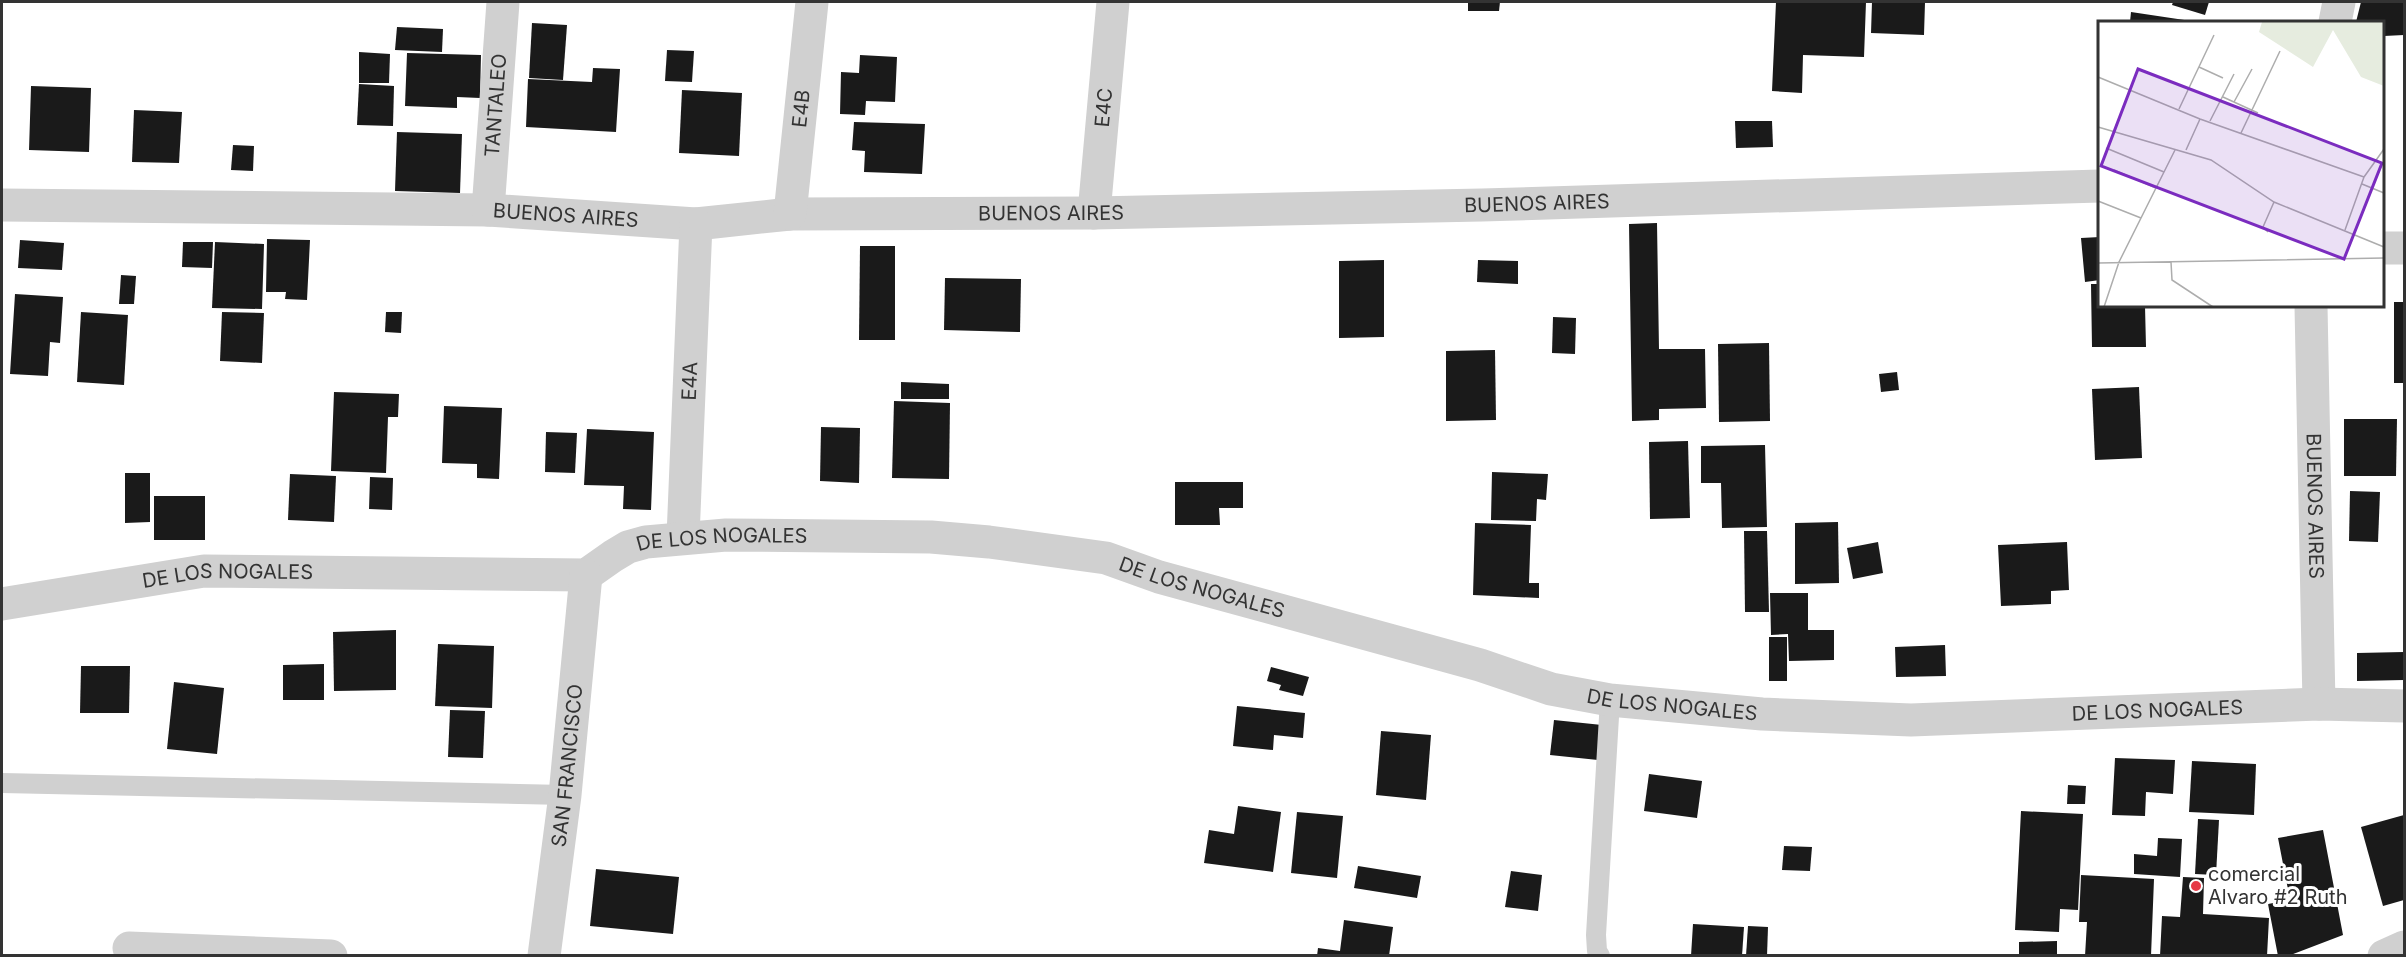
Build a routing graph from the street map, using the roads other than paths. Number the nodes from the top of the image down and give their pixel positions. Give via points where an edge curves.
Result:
1 (502, 2) edge
2 (813, 2) edge
3 (1113, 2) edge
4 (2339, 2) edge
5 (2335, 21) edge
6 (2098, 186) edge
7 (2, 205) edge
8 (488, 210) junction
9 (1094, 213) junction
10 (790, 214) junction
11 (696, 224) junction
12 (2385, 248) edge
13 (2404, 248) edge
14 (2311, 308) edge
15 (683, 537) junction
16 (586, 575) junction
17 (2, 604) edge
18 (1610, 700) junction
19 (2319, 704) junction
20 (2404, 706) edge
21 (2, 783) edge
22 (565, 795) junction
23 (2404, 947) edge
24 (129, 948) dead end
25 (331, 956) edge
26 (544, 956) edge
27 (1600, 956) edge
28 (2384, 956) edge

1 - 8 street, TANTALEO
2 - 10 street, E4B
3 - 9 street, E4C
4 - 5 street
6 - 9 street, BUENOS AIRES
7 - 8 street, BUENOS AIRES
8 - 11 street, BUENOS AIRES
9 - 10 street, BUENOS AIRES
10 - 11 street, BUENOS AIRES
11 - 15 street, E4A
12 - 13 street
14 - 19 street, BUENOS AIRES
15 - 16 street, DE LOS NOGALES via 628,547
15 - 18 street, DE LOS NOGALES via 931,537 1106,558 1159,577 1480,665 1551,689
16 - 17 street, DE LOS NOGALES via 204,571
16 - 22 street, SAN FRANCISCO
18 - 19 street, DE LOS NOGALES via 1761,714 1911,720
18 - 27 lane via 1596,935
19 - 20 street, DE LOS NOGALES
21 - 22 lane
22 - 26 street, SAN FRANCISCO
23 - 28 street
24 - 25 street

